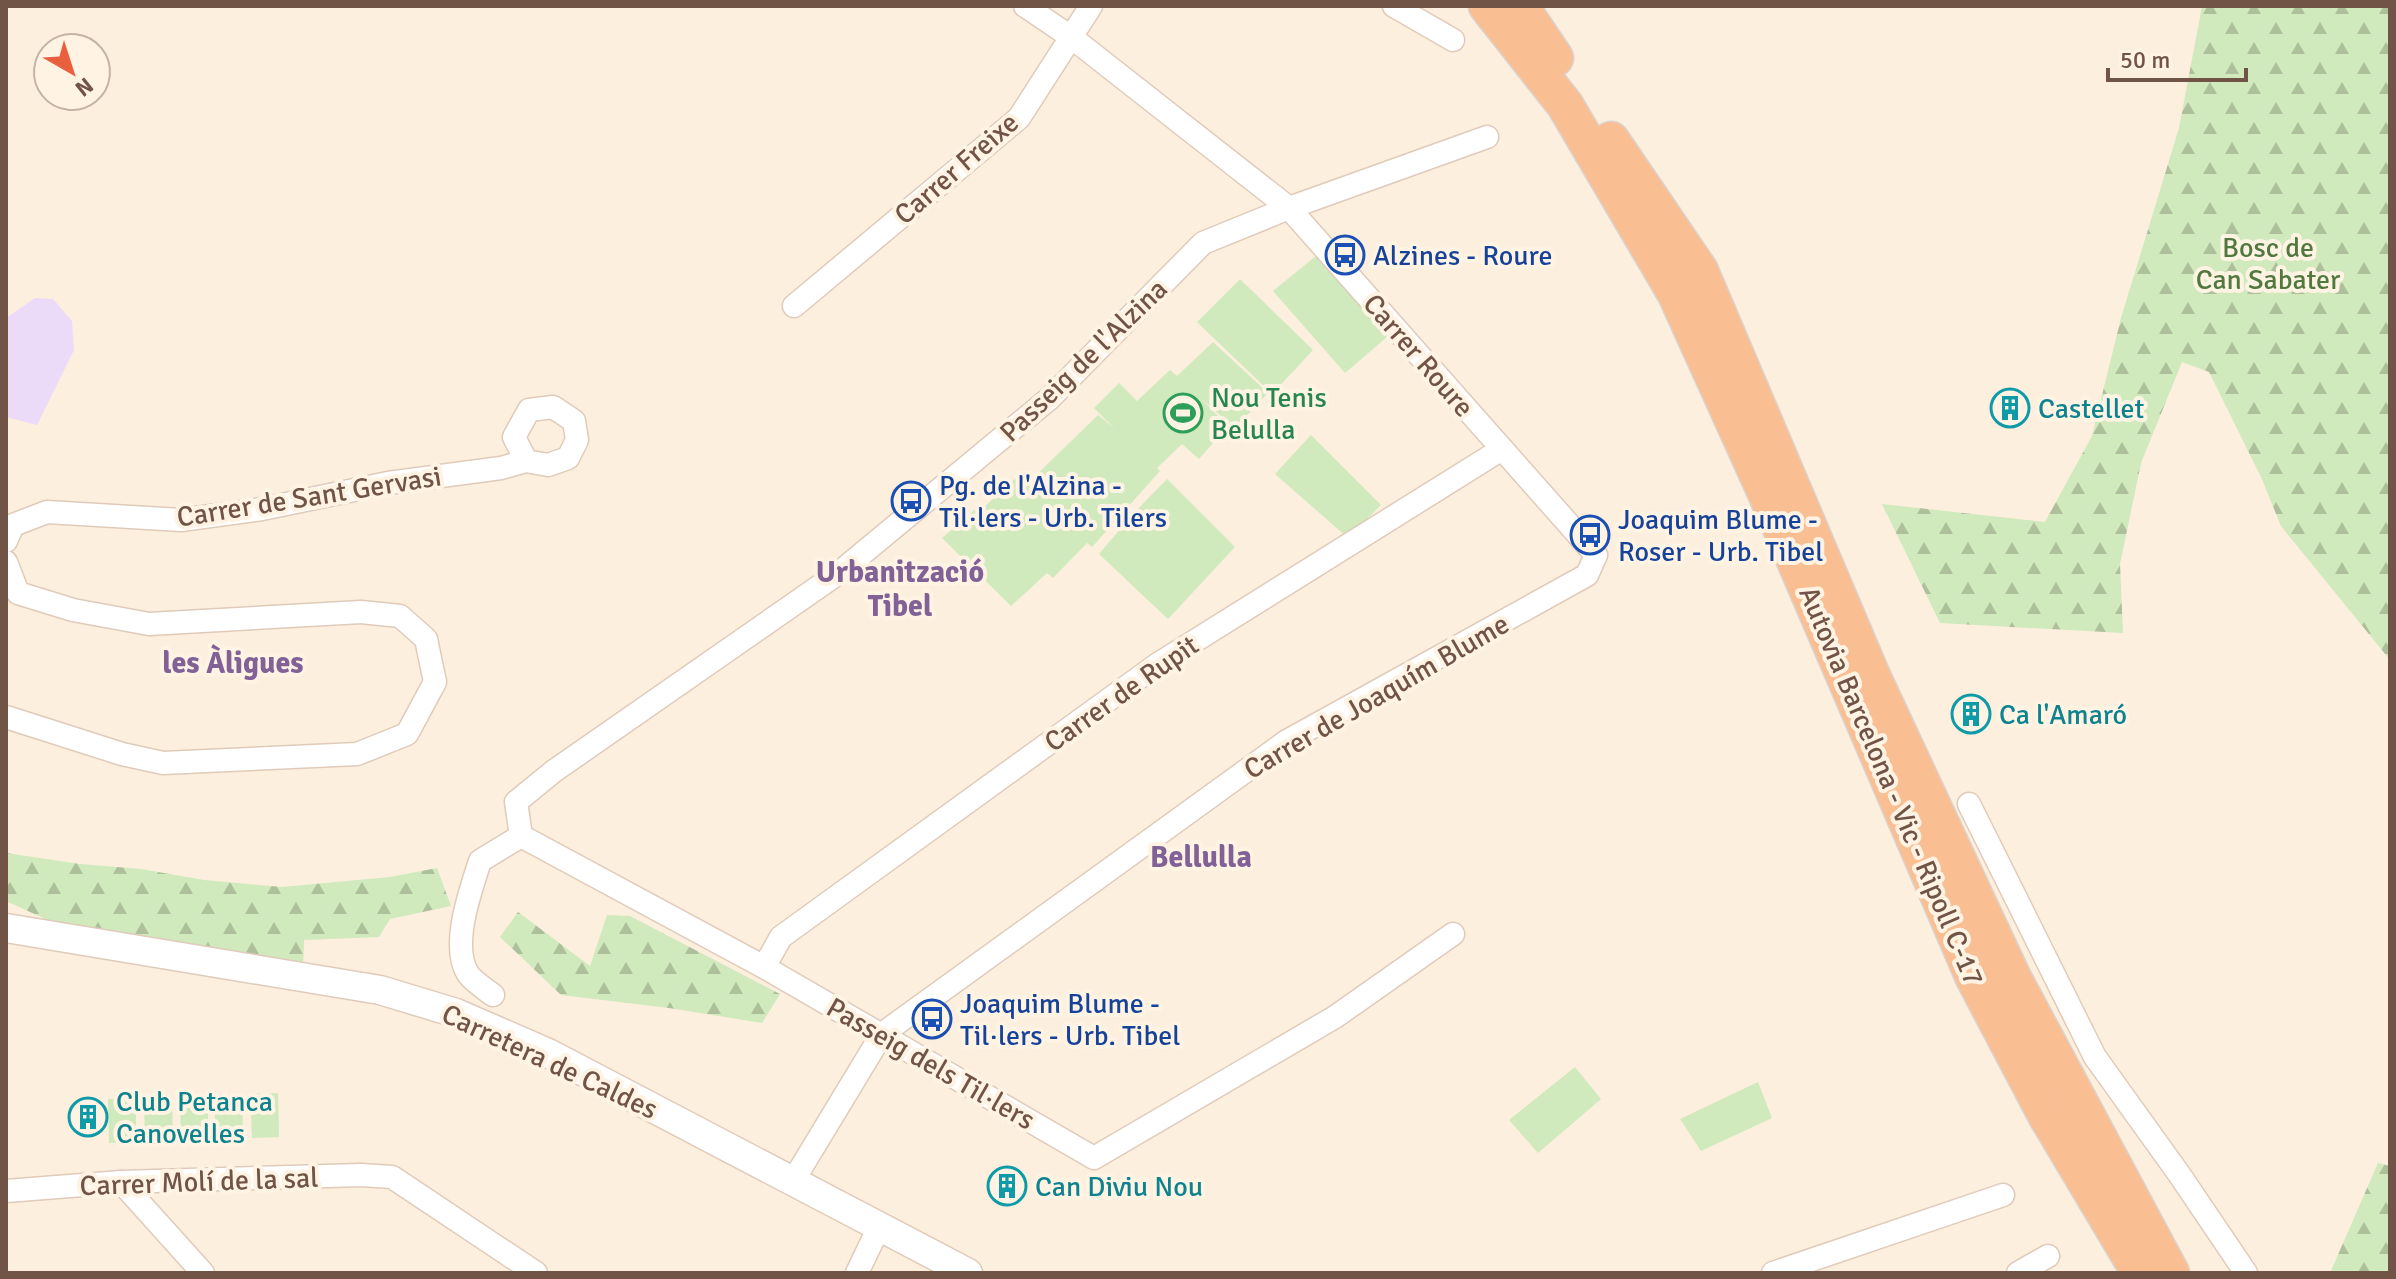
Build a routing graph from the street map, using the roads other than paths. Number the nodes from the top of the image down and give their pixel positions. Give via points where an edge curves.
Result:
1 (1025, 6) edge
2 (1091, 6) edge
3 (1394, 6) edge
4 (1487, 6) edge
5 (1520, 6) edge
6 (1071, 37) junction
7 (1453, 40) dead end
8 (1487, 137) dead end
9 (1289, 208) junction
10 (794, 306) dead end
11 (1502, 449) junction
12 (526, 461) dead end
13 (6, 541) edge
14 (6, 562) edge
15 (1587, 575) joint
16 (6, 717) edge
17 (1969, 804) dead end
18 (521, 836) junction
19 (6, 928) edge
20 (1453, 934) dead end
21 (764, 967) junction
22 (1974, 978) junction
23 (2013, 978) junction
24 (493, 995) dead end
25 (882, 1034) junction
26 (793, 1181) junction
27 (121, 1182) junction
28 (6, 1191) edge
29 (2003, 1195) dead end
30 (879, 1227) junction
31 (2048, 1256) dead end
32 (203, 1273) edge
33 (536, 1273) edge
34 (857, 1273) edge
35 (968, 1273) edge
36 (1773, 1273) edge
37 (2018, 1273) edge
38 (2113, 1273) edge
39 (2140, 1273) edge
40 (2171, 1273) edge
41 (2199, 1273) edge
42 (2246, 1273) edge

1 - 6 street, Carrer Roure
2 - 6 street, Carrer Freixe
3 - 7 street
4 - 22 highway, Autovia Barcelona - Vic - Ripoll C-17 via 1565,105 1676,294
5 - 23 highway, Autovia Barcelona - Vic - Ripoll C-17 via 1700,271 1872,676
6 - 9 street, Carrer Roure
6 - 10 street, Carrer Freixe via 1019,118
8 - 9 street, Passeig de l'Alzina
9 - 11 street, Carrer Roure
9 - 18 street, Passeig de l'Alzina via 1203,243 1050,398 840,572 516,802
11 - 15 street, Carrer Roure via 1596,555
11 - 21 street, Carrer de Rupit via 1158,664 781,937
12 - 13 street, Carrer de Sant Gervasi via 181,520 47,512 13,525
14 - 16 street via 18,593 149,624 361,612 400,616 426,639 435,682 407,734 357,754 163,763
15 - 25 street, Carrer de Joaquím Blume via 1287,741
17 - 42 street via 2095,1057
18 - 21 street, Passeig dels Til·lers
18 - 24 street via 480,861 465,911 461,950 468,974
19 - 26 street, Carretera de Caldes via 380,990 456,1013 548,1053
20 - 25 street, Passeig dels Til·lers via 1335,1017 1094,1158
21 - 25 street, Passeig dels Til·lers
22 - 38 highway via 2014,1088
22 - 39 highway, Autovia Barcelona - Vic - Ripoll C-17 via 2046,1115
23 - 40 highway, Autovia Barcelona - Vic - Ripoll C-17
23 - 41 highway via 2124,1168
25 - 26 street, Carrer de Joaquím Blume
26 - 30 street, Carretera de Caldes
27 - 28 street, Carrer Molí de la sal
27 - 32 street
27 - 33 street, Carrer Molí de la sal via 392,1177
29 - 36 street
30 - 34 street
30 - 35 street, Carretera de Caldes
31 - 37 street

